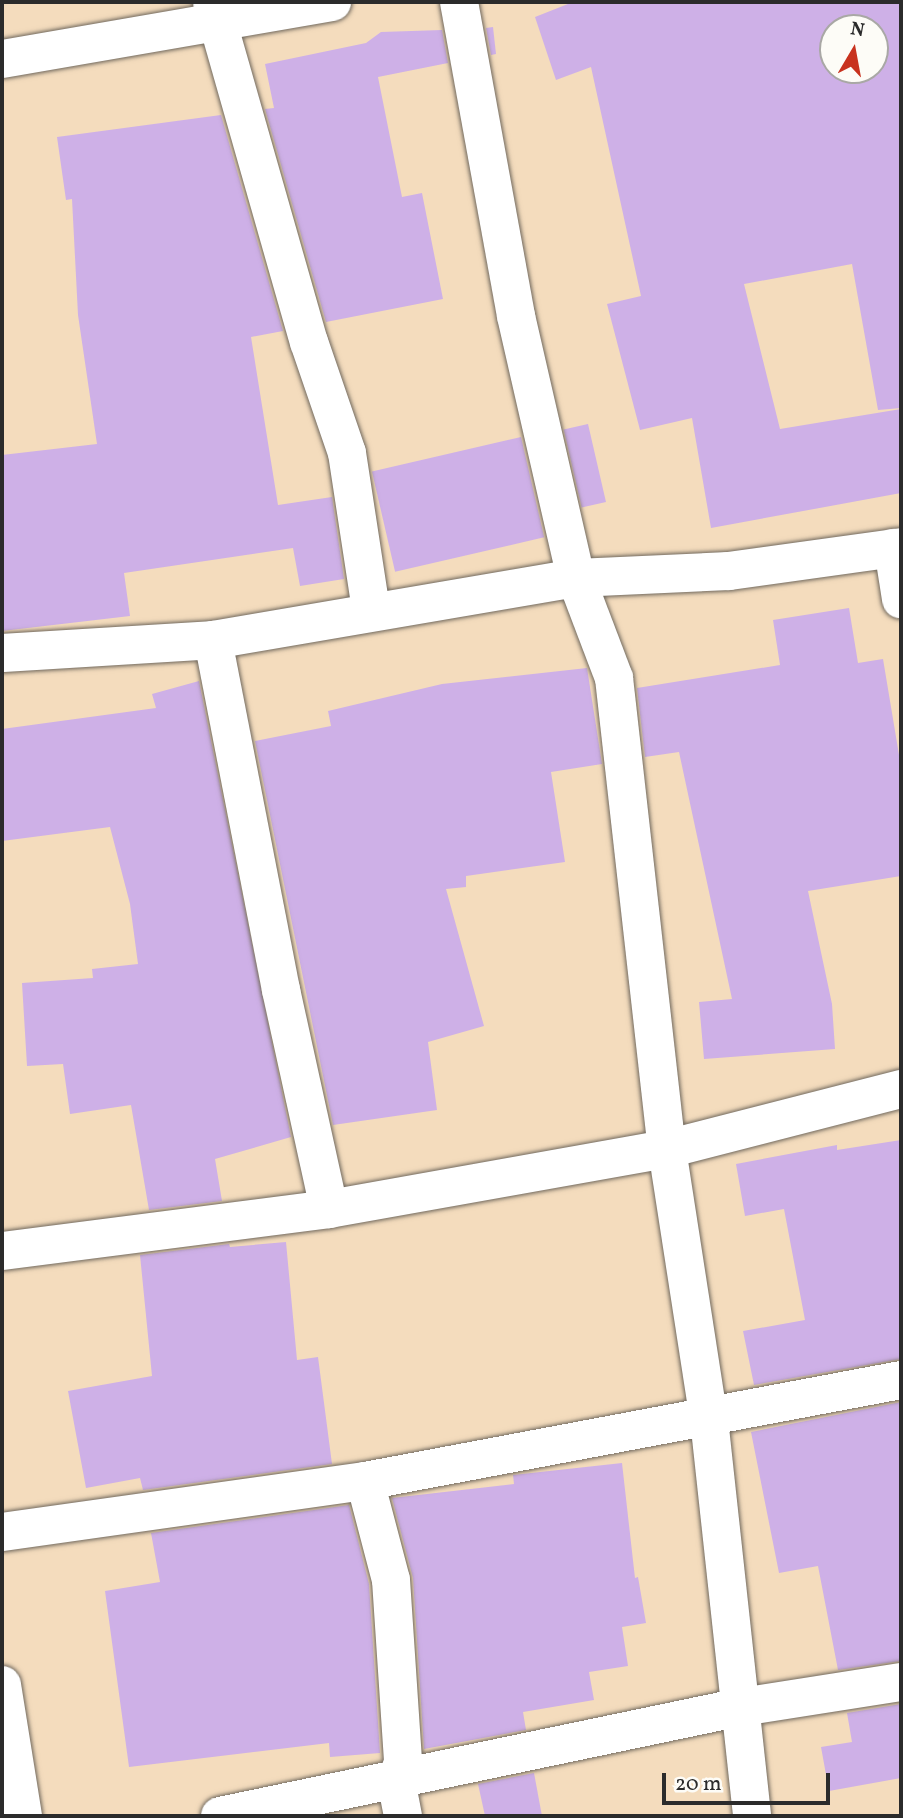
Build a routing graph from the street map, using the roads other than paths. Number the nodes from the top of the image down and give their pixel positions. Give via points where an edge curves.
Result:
1 (332, 2) edge
2 (459, 2) edge
3 (215, 13) edge
4 (2, 59) edge
5 (897, 548) edge
6 (576, 578) junction
7 (901, 599) edge
8 (371, 610) junction
9 (213, 640) junction
10 (2, 653) edge
11 (901, 1089) edge
12 (667, 1149) junction
13 (329, 1209) junction
14 (2, 1251) edge
15 (901, 1380) edge
16 (709, 1419) junction
17 (365, 1481) junction
18 (2, 1532) edge
19 (901, 1682) edge
20 (2, 1685) edge
21 (741, 1707) junction
22 (399, 1798) edge
23 (23, 1816) edge
24 (220, 1816) edge
25 (752, 1816) edge

1 - 3 street
2 - 6 street via 516,316
3 - 4 street
3 - 8 street via 309,342 347,453
5 - 6 street via 729,570
5 - 7 street
6 - 8 street
6 - 12 street via 614,678
8 - 9 street
9 - 10 street
9 - 13 street
11 - 12 street
12 - 13 street
12 - 16 street
13 - 14 street
15 - 16 street
16 - 17 street
16 - 21 street
17 - 18 street
17 - 22 street via 391,1580 403,1763
19 - 21 street
20 - 23 street
21 - 22 street
21 - 25 street
22 - 24 street

